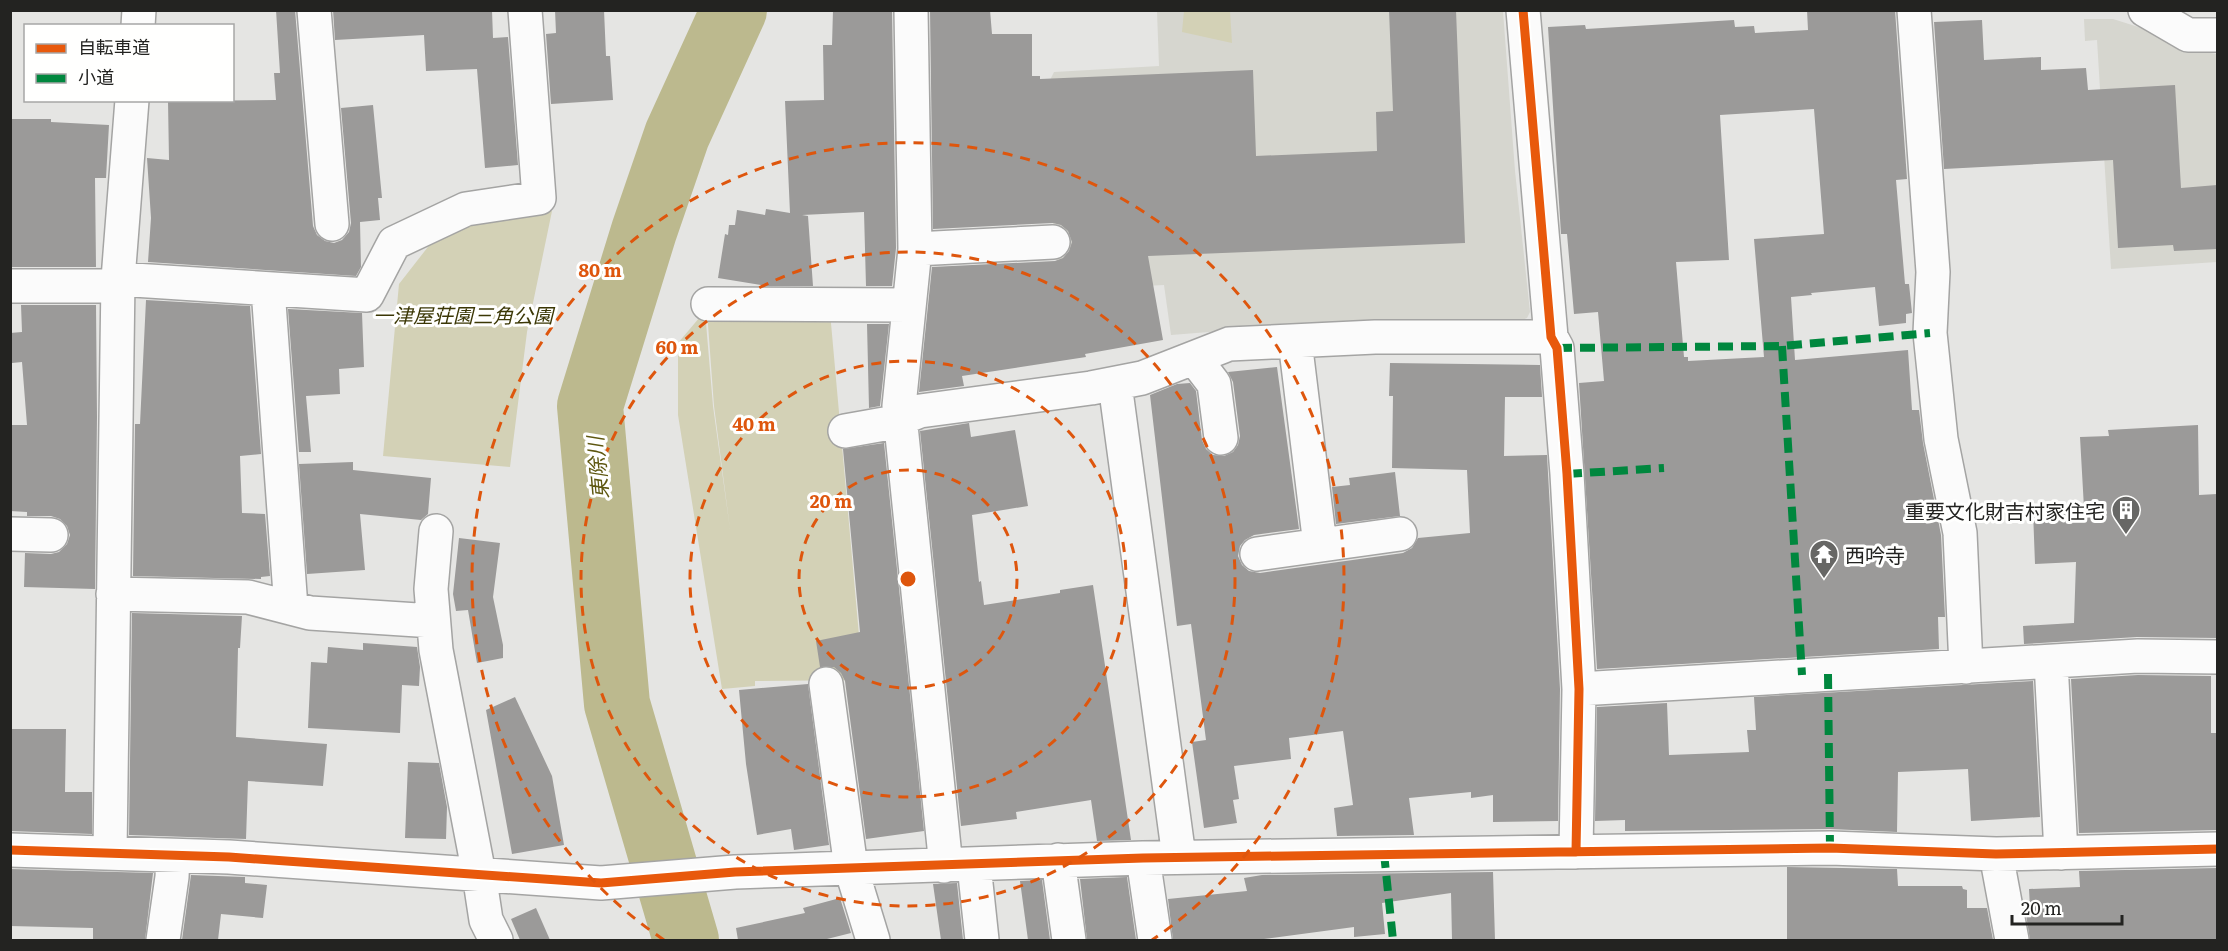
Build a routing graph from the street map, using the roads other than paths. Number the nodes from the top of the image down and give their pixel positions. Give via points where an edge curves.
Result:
1 (314, 10) edge
2 (525, 10) edge
3 (911, 10) edge
4 (1523, 10) edge
5 (1914, 10) edge
6 (2158, 14) edge
7 (2217, 34) edge
8 (132, 102) edge
9 (332, 224) dead end
10 (1053, 242) dead end
11 (915, 249) junction
12 (118, 283) junction
13 (10, 286) edge
14 (268, 289) junction
15 (708, 304) dead end
16 (909, 305) junction
17 (1551, 337) junction
18 (1295, 341) junction
19 (1195, 359) junction
20 (1115, 384) junction
21 (900, 419) junction
22 (845, 431) dead end
23 (1221, 438) dead end
24 (436, 531) dead end
25 (10, 534) edge
26 (1400, 534) dead end
27 (51, 535) dead end
28 (1320, 545) junction
29 (1257, 554) dead end
30 (113, 594) junction
31 (291, 608) junction
32 (433, 621) junction
33 (2217, 657) edge
34 (2051, 662) junction
35 (1966, 667) junction
36 (826, 684) dead end
37 (1579, 689) junction
38 (2217, 849) edge
39 (10, 850) edge
40 (110, 852) junction
41 (1576, 852) junction
42 (2061, 853) junction
43 (1996, 854) junction
44 (173, 856) junction
45 (1179, 857) junction
46 (1143, 858) junction
47 (1058, 860) junction
48 (959, 865) junction
49 (852, 868) junction
50 (479, 874) junction
51 (163, 940) edge
52 (496, 940) edge
53 (873, 940) edge
54 (982, 940) edge
55 (1069, 940) edge
56 (1155, 940) edge
57 (2012, 940) edge

1 - 9 street
2 - 14 street via 539,198 466,209 394,243 367,295
3 - 11 street
4 - 17 street
5 - 35 street via 1933,272 1930,333 1941,438 1960,533
6 - 7 street via 2188,34
8 - 12 street
10 - 11 street
11 - 16 street
12 - 13 street
12 - 14 street
12 - 30 street
14 - 31 street
15 - 16 street
16 - 21 street
17 - 18 street
17 - 37 street via 1557,348
18 - 19 street via 1229,344
18 - 28 street
19 - 20 street
19 - 23 street via 1214,384
20 - 21 street via 920,411
20 - 45 street
21 - 22 street
21 - 48 street via 944,847
24 - 32 street via 431,590
25 - 27 street
26 - 28 street
28 - 29 street
30 - 31 street via 248,597
30 - 40 street
31 - 32 street via 310,613
32 - 50 street
33 - 34 street via 2138,656
34 - 35 street
34 - 42 street
35 - 37 street
36 - 49 street
37 - 41 street
38 - 42 street
39 - 40 street
40 - 44 street
41 - 43 street via 1830,848
41 - 45 street
42 - 43 street
43 - 57 street
44 - 50 street
44 - 51 street
45 - 46 street
46 - 47 street
46 - 56 street
47 - 48 street
47 - 55 street
48 - 49 street
48 - 54 street
49 - 50 street via 601,883
49 - 53 street
50 - 52 street via 486,920

